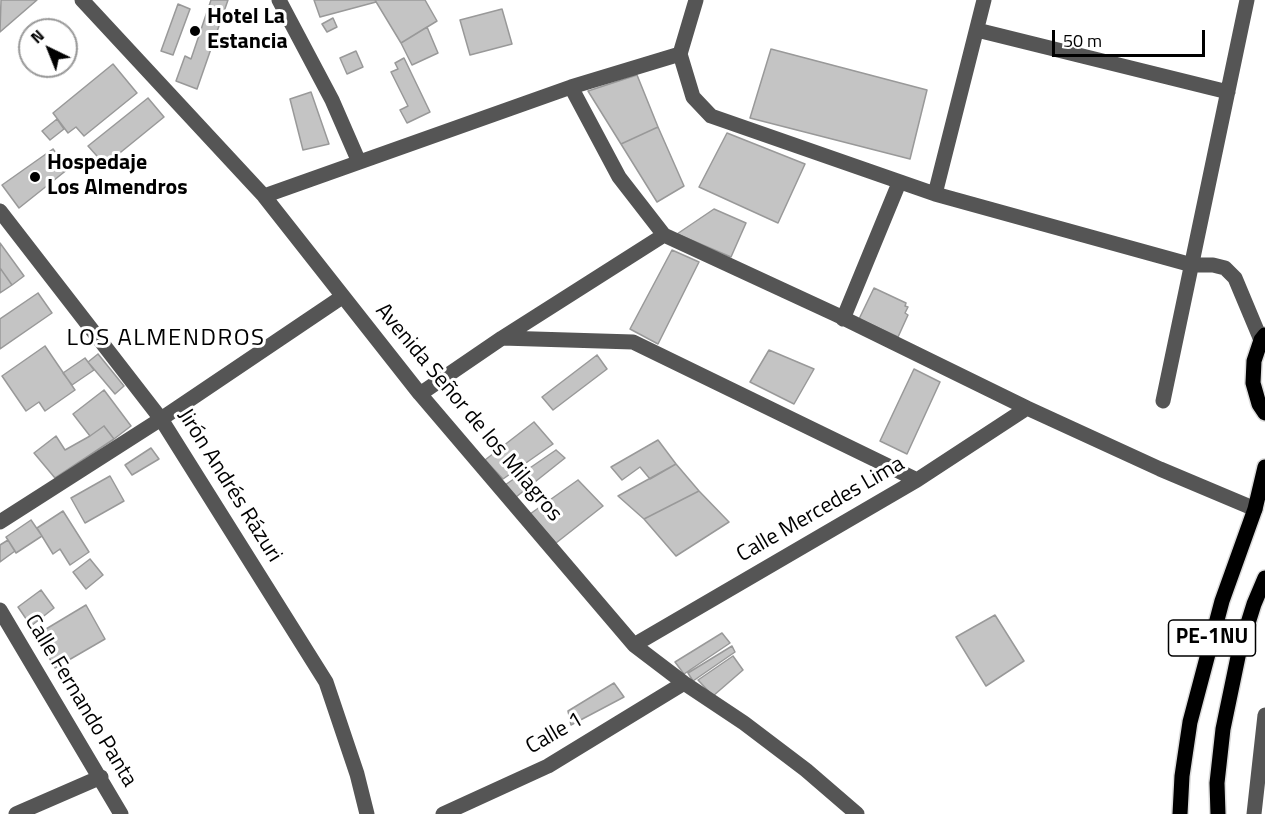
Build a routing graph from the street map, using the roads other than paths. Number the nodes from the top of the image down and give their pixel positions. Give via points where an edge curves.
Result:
1 (82, 0) edge
2 (279, 0) edge
3 (696, 0) edge
4 (984, 0) edge
5 (1247, 0) edge
6 (976, 30) junction
7 (680, 54) junction
8 (571, 87) junction
9 (1228, 92) junction
10 (359, 162) junction
11 (899, 183) junction
12 (935, 194) junction
13 (264, 196) junction
14 (0, 212) edge
15 (664, 235) junction
16 (1192, 264) junction
17 (342, 297) junction
18 (843, 319) junction
19 (502, 338) junction
20 (1263, 338) edge
21 (420, 394) junction
22 (1163, 401) dead end
23 (1027, 408) junction
24 (1262, 408) edge
25 (161, 419) junction
26 (1265, 424) edge
27 (1265, 467) edge
28 (917, 480) junction
29 (1254, 509) junction
30 (0, 522) edge
31 (1265, 578) edge
32 (0, 610) edge
33 (634, 645) junction
34 (684, 683) junction
35 (1265, 715) edge
36 (101, 777) junction
37 (16, 814) edge
38 (122, 814) edge
39 (367, 814) edge
40 (442, 814) edge
41 (857, 814) edge
42 (1180, 814) edge
43 (1218, 814) edge
44 (1254, 814) edge

1 - 13 street, Avenida Señor de los Milagros
2 - 10 street via 332,100
3 - 7 street
4 - 6 street
5 - 9 street
6 - 9 street
6 - 12 street
7 - 8 street
7 - 11 street via 693,97 711,116
8 - 10 street
8 - 15 street via 619,177
9 - 16 street
10 - 13 street
11 - 12 street
11 - 18 street
12 - 16 street
13 - 17 street, Avenida Señor de los Milagros
14 - 25 street, Jirón Andrés Rázuri
15 - 18 street
15 - 19 street
16 - 20 street via 1225,268 1234,278
16 - 22 street
17 - 21 street, Avenida Señor de los Milagros
17 - 25 street
18 - 23 street
19 - 21 street
19 - 28 street via 633,342
20 - 24 main road via 1254,361 1253,383
21 - 33 street, Avenida Señor de los Milagros
23 - 28 street, Calle Mercedes Lima
23 - 29 street
24 - 26 main road
25 - 30 street
25 - 39 street, Jirón Andrés Rázuri via 326,682
27 - 29 main road, PE-1NU
28 - 33 street, Calle Mercedes Lima
29 - 42 main road, PE-1NU via 1222,601 1190,722
31 - 43 main road, PE-1NU via 1239,652 1223,729
32 - 36 street, Calle Fernando Panta
33 - 34 street, Avenida Señor de los Milagros
34 - 40 street, Calle 1 via 549,766
34 - 41 street, Avenida Señor de los Milagros via 744,723
35 - 44 street
36 - 37 street
36 - 38 street, Calle Fernando Panta

